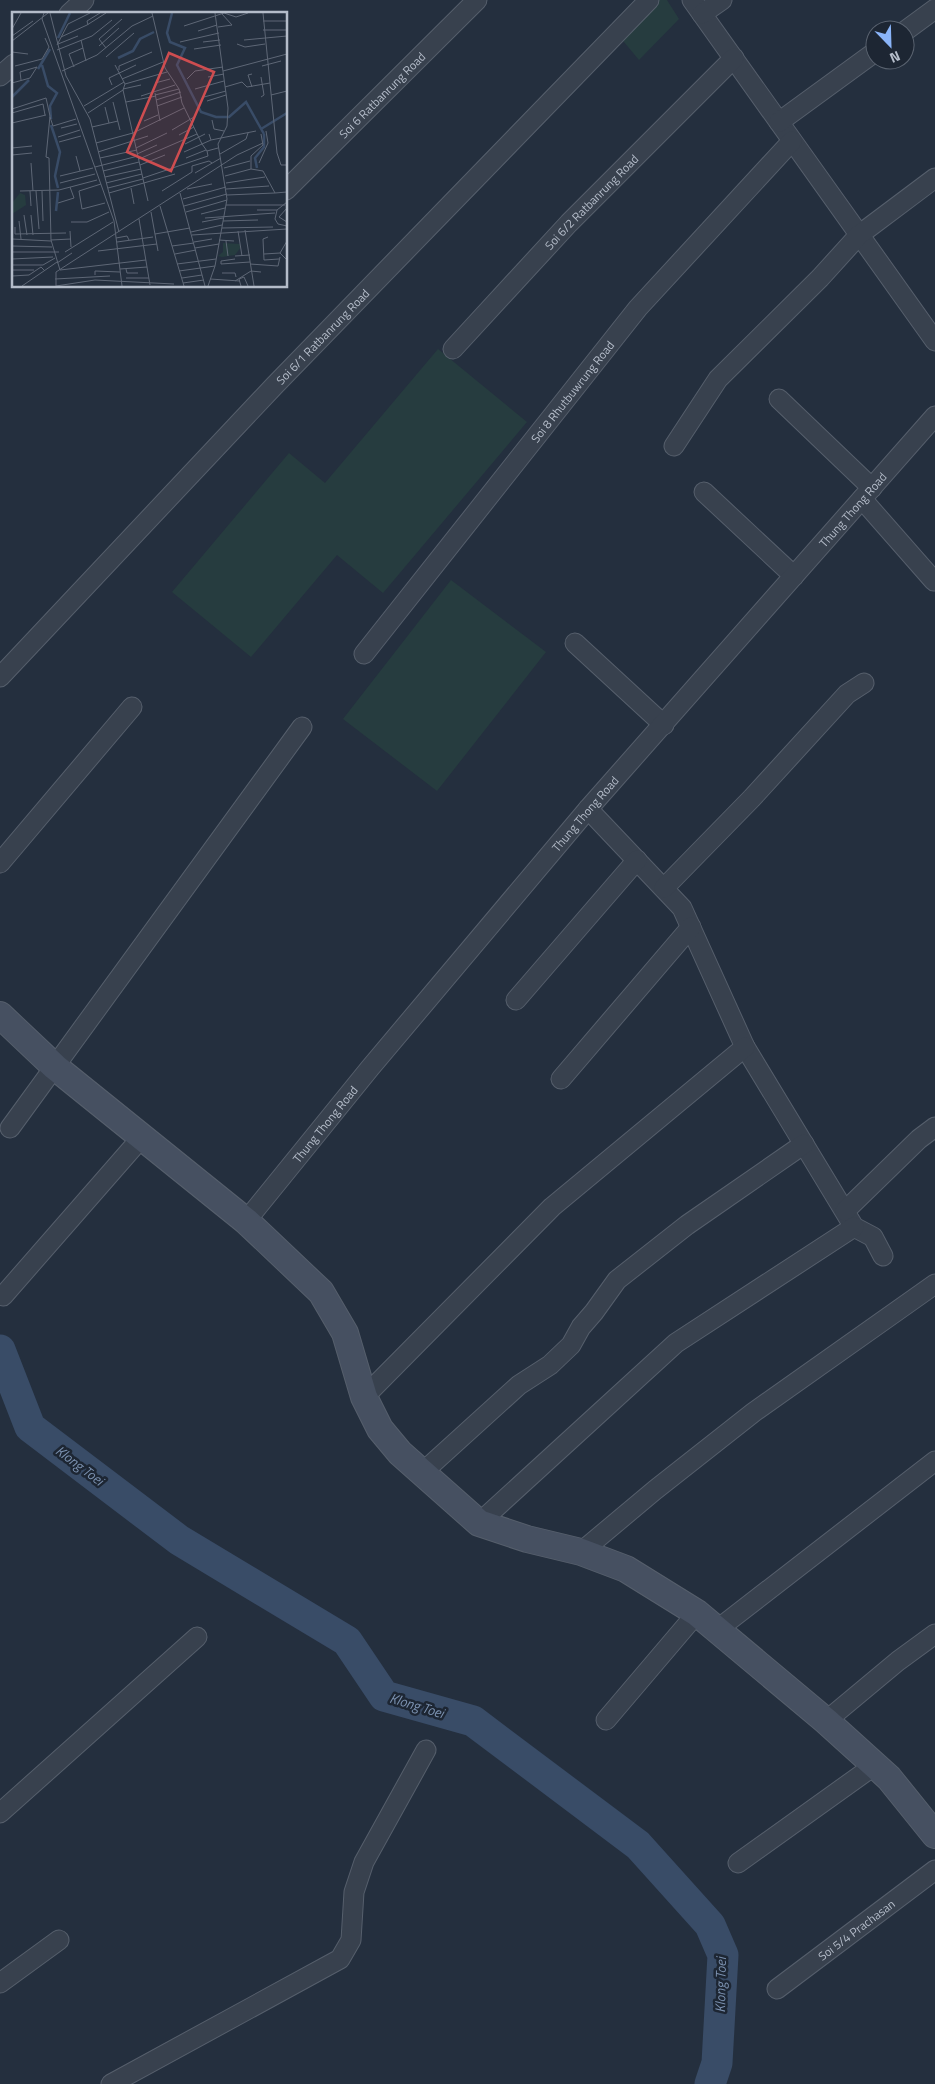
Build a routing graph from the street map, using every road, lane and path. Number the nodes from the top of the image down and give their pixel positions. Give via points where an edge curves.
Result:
1 (84, 0) edge
2 (477, 0) edge
3 (649, 0) edge
4 (722, 0) edge
5 (697, 7) edge
6 (935, 9) edge
7 (71, 12) edge
8 (915, 23) edge
9 (734, 58) junction
10 (865, 59) edge
11 (12, 66) edge
12 (0, 76) edge
13 (779, 122) junction
14 (792, 141) junction
15 (935, 178) edge
16 (288, 188) edge
17 (859, 235) junction
18 (935, 341) edge
19 (453, 350) dead end
20 (779, 399) dead end
21 (935, 416) edge
22 (674, 446) dead end
23 (704, 492) dead end
24 (867, 494) junction
25 (794, 576) junction
26 (934, 581) edge
27 (575, 643) dead end
28 (364, 654) dead end
29 (0, 677) edge
30 (864, 683) dead end
31 (132, 707) dead end
32 (664, 724) junction
33 (302, 727) dead end
34 (588, 809) junction
35 (637, 860) junction
36 (0, 863) edge
37 (664, 888) junction
38 (691, 927) junction
39 (516, 1000) dead end
40 (0, 1015) edge
41 (745, 1047) junction
42 (55, 1067) junction
43 (561, 1079) dead end
44 (935, 1127) edge
45 (10, 1128) dead end
46 (142, 1137) junction
47 (804, 1144) junction
48 (844, 1211) junction
49 (246, 1221) junction
50 (854, 1227) junction
51 (883, 1256) dead end
52 (935, 1284) edge
53 (3, 1296) dead end
54 (364, 1397) junction
55 (935, 1461) edge
56 (423, 1472) junction
57 (479, 1523) junction
58 (581, 1552) junction
59 (697, 1613) junction
60 (718, 1629) junction
61 (935, 1634) edge
62 (198, 1637) dead end
63 (606, 1720) dead end
64 (826, 1721) junction
65 (426, 1750) dead end
66 (875, 1765) junction
67 (0, 1813) edge
68 (935, 1835) edge
69 (738, 1863) dead end
70 (935, 1870) edge
71 (59, 1940) dead end
72 (0, 1983) edge
73 (777, 1989) dead end
74 (111, 2084) edge

1 - 7 street
2 - 16 street, Soi 6 Ratbanrung Road
3 - 29 street, Soi 6/1 Ratbanrung Road via 275,385
4 - 5 street
5 - 9 street
6 - 8 street
9 - 13 street
9 - 19 street, Soi 6/2 Ratbanrung Road via 569,223
10 - 13 street
11 - 12 street
13 - 14 street
14 - 17 street
14 - 28 street, Soi 8 Rhutbuwrung Road via 638,308
15 - 17 street
17 - 18 street
17 - 22 street via 718,379
20 - 24 street
21 - 24 street, Thung Thong Road
23 - 25 street
24 - 25 street, Thung Thong Road
24 - 26 street
25 - 32 street, Thung Thong Road
27 - 32 street
30 - 37 street via 847,694
31 - 36 street
32 - 34 street, Thung Thong Road
33 - 42 street
34 - 35 street
34 - 49 street, Thung Thong Road
35 - 37 street
35 - 39 street
37 - 38 street via 682,908
38 - 41 street
38 - 43 street
40 - 42 street
41 - 47 street
41 - 54 street via 552,1207
42 - 45 street
42 - 46 street
44 - 48 street
46 - 49 street
46 - 53 street
47 - 48 street
47 - 56 street via 687,1225 617,1280 570,1345 550,1365 518,1385
48 - 50 street
49 - 54 street via 321,1292 345,1333
50 - 51 street via 873,1237
50 - 57 street via 676,1344
52 - 58 street via 754,1412
54 - 56 street via 380,1429 400,1453
55 - 60 street
56 - 57 street
57 - 58 street
58 - 59 street via 626,1569
59 - 60 street
59 - 63 street
60 - 64 street
61 - 64 street
62 - 67 street
64 - 66 street
65 - 74 street via 364,1862 354,1892 350,1940 340,1960
66 - 68 street
66 - 69 street
70 - 73 street, Soi 5/4 Prachasan
71 - 72 street

